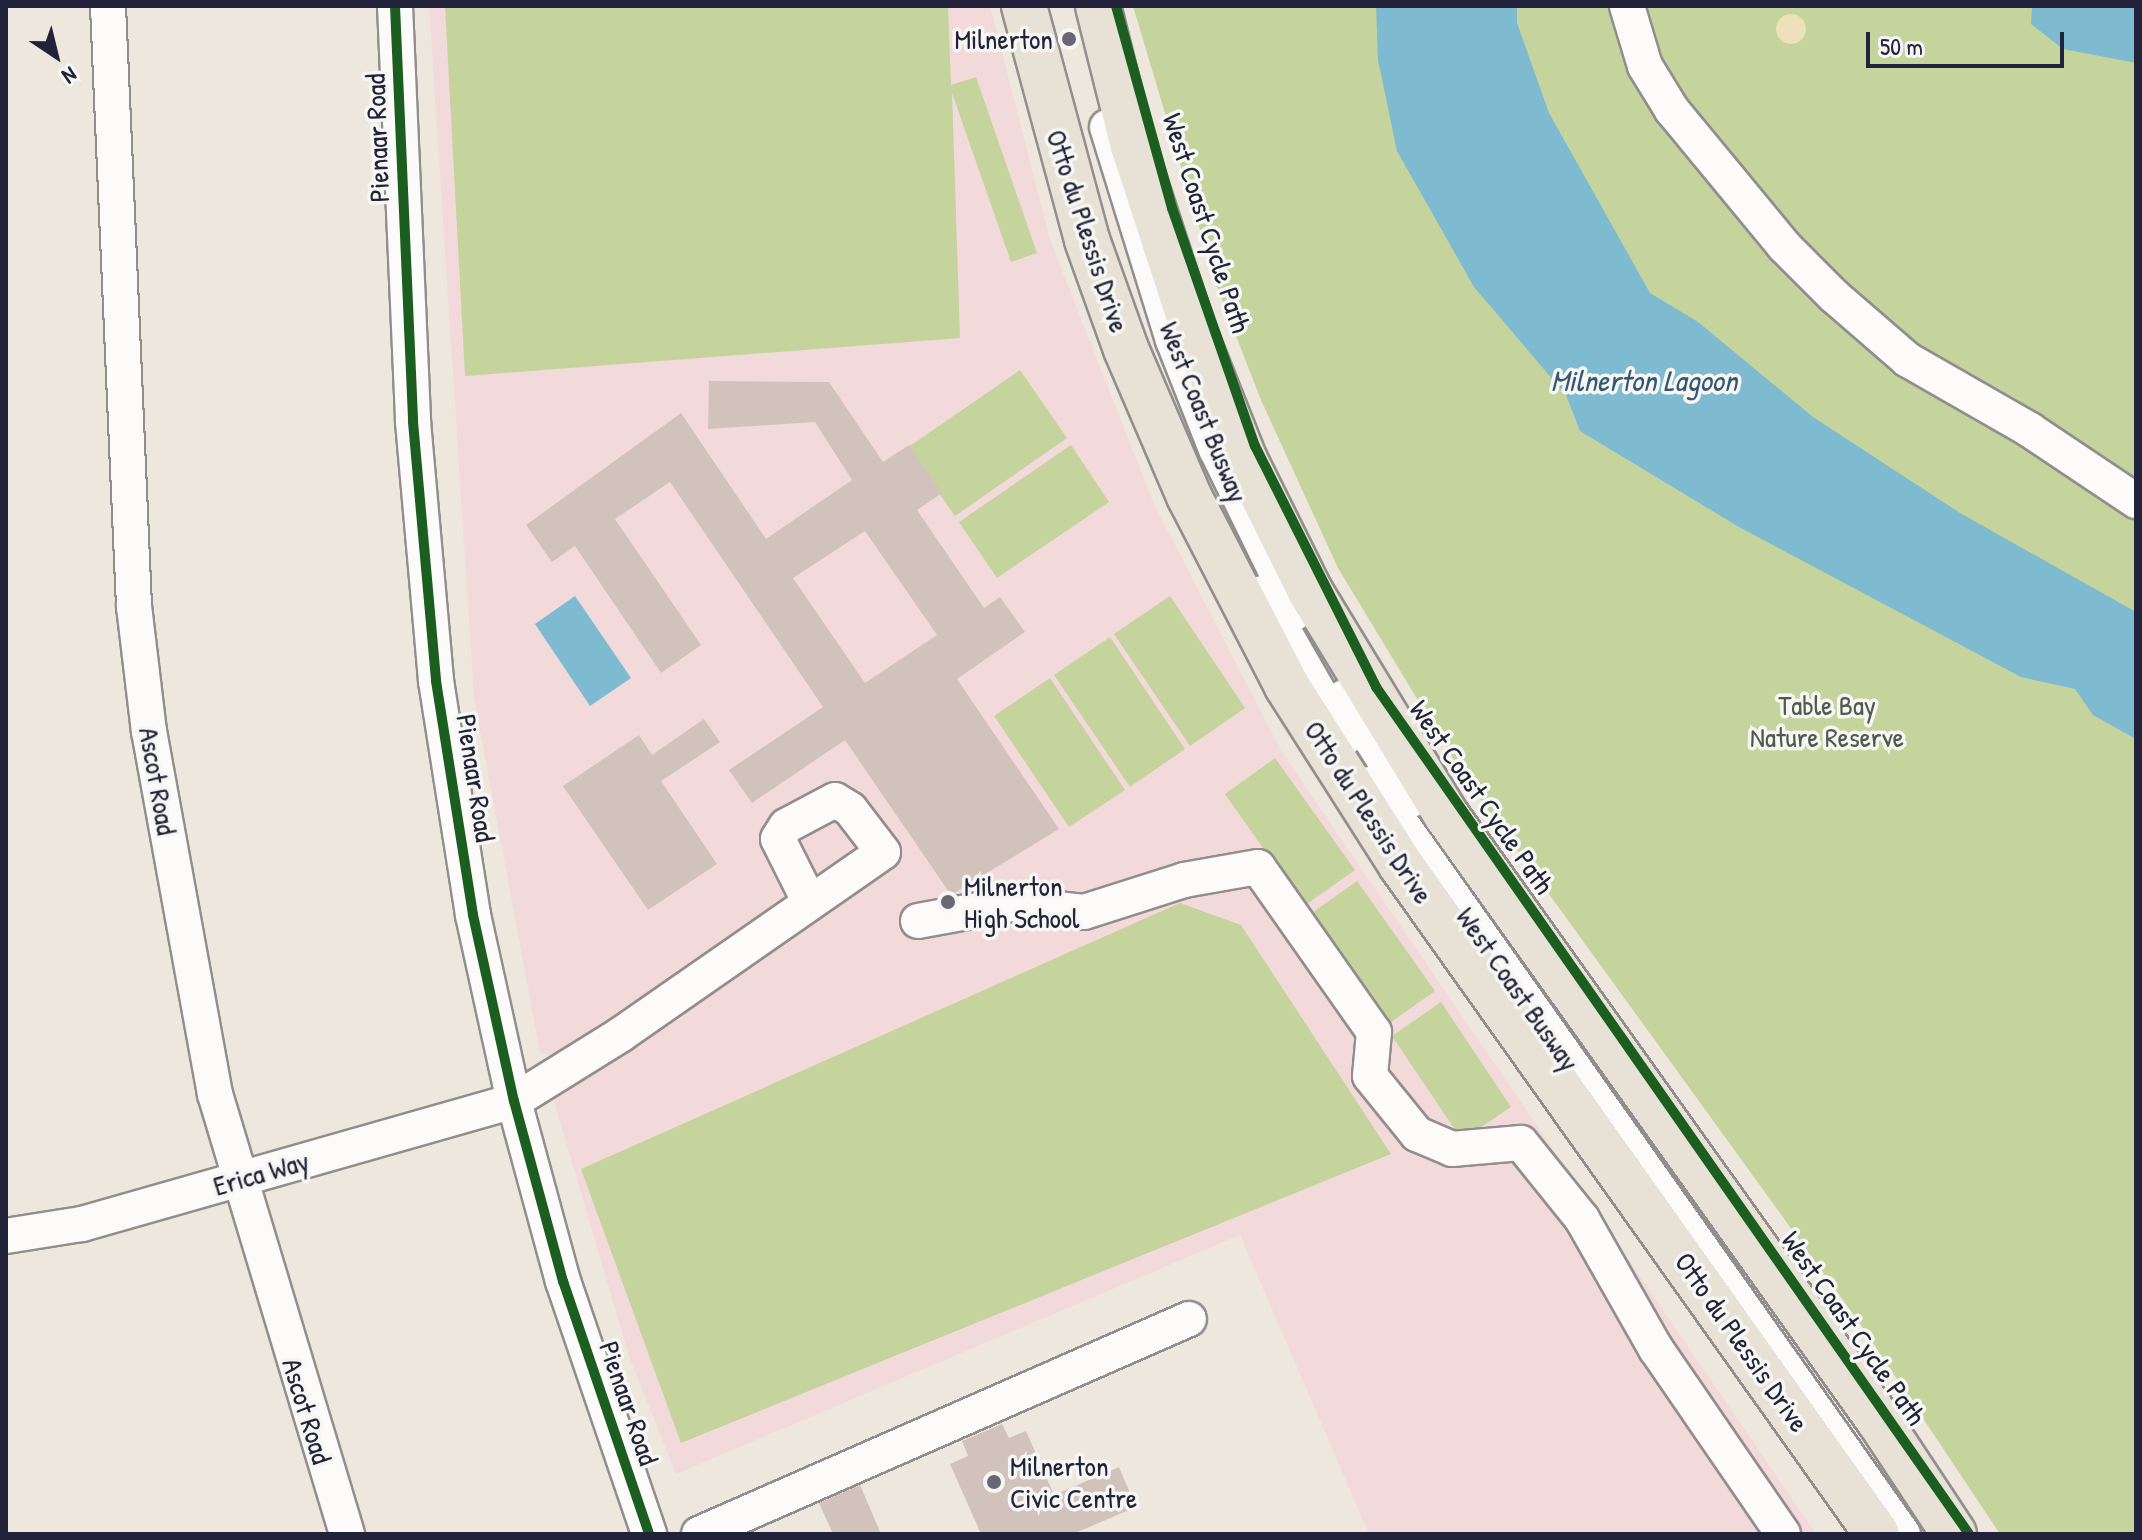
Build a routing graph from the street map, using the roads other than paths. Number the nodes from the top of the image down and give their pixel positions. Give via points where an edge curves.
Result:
1 (108, 6) edge
2 (395, 6) edge
3 (1024, 6) edge
4 (1045, 6) edge
5 (1077, 6) edge
6 (1098, 6) edge
7 (1627, 6) edge
8 (2136, 501) edge
9 (809, 901) dead end
10 (918, 921) dead end
11 (514, 1101) junction
12 (238, 1180) junction
13 (6, 1236) edge
14 (1189, 1319) dead end
15 (347, 1534) edge
16 (649, 1534) edge
17 (699, 1534) edge
18 (1783, 1534) edge
19 (1877, 1534) edge
20 (1903, 1534) edge
21 (1926, 1534) edge
22 (1954, 1534) edge

1 - 12 street, Ascot Road via 134,606 149,731 195,990
2 - 11 street, Pienaar Road via 413,422 436,681 473,915
3 - 19 main road, Otto du Plessis Drive via 1087,240 1126,349 1189,496 1287,686 1401,865
4 - 20 street, West Coast Busway via 1107,231 1156,369 1209,488 1321,699 1377,789
5 - 21 street, West Coast Busway via 1123,191 1173,340 1216,449 1313,646 1399,786
6 - 22 main road via 1133,146 1192,327 1245,460 1310,591 1447,816 1880,1422
7 - 8 street via 1645,66 1672,110 1784,246 1834,296 1908,360 2030,430
9 - 11 street, Erica Way via 620,1035
10 - 18 street via 1012,904 1084,912 1184,880 1258,867 1374,1032 1370,1076 1417,1134 1452,1149 1521,1143 1582,1219 1656,1349
11 - 12 street, Erica Way
11 - 16 street, Pienaar Road via 563,1281
12 - 13 street, Erica Way via 82,1224
12 - 15 street, Ascot Road
14 - 17 street

